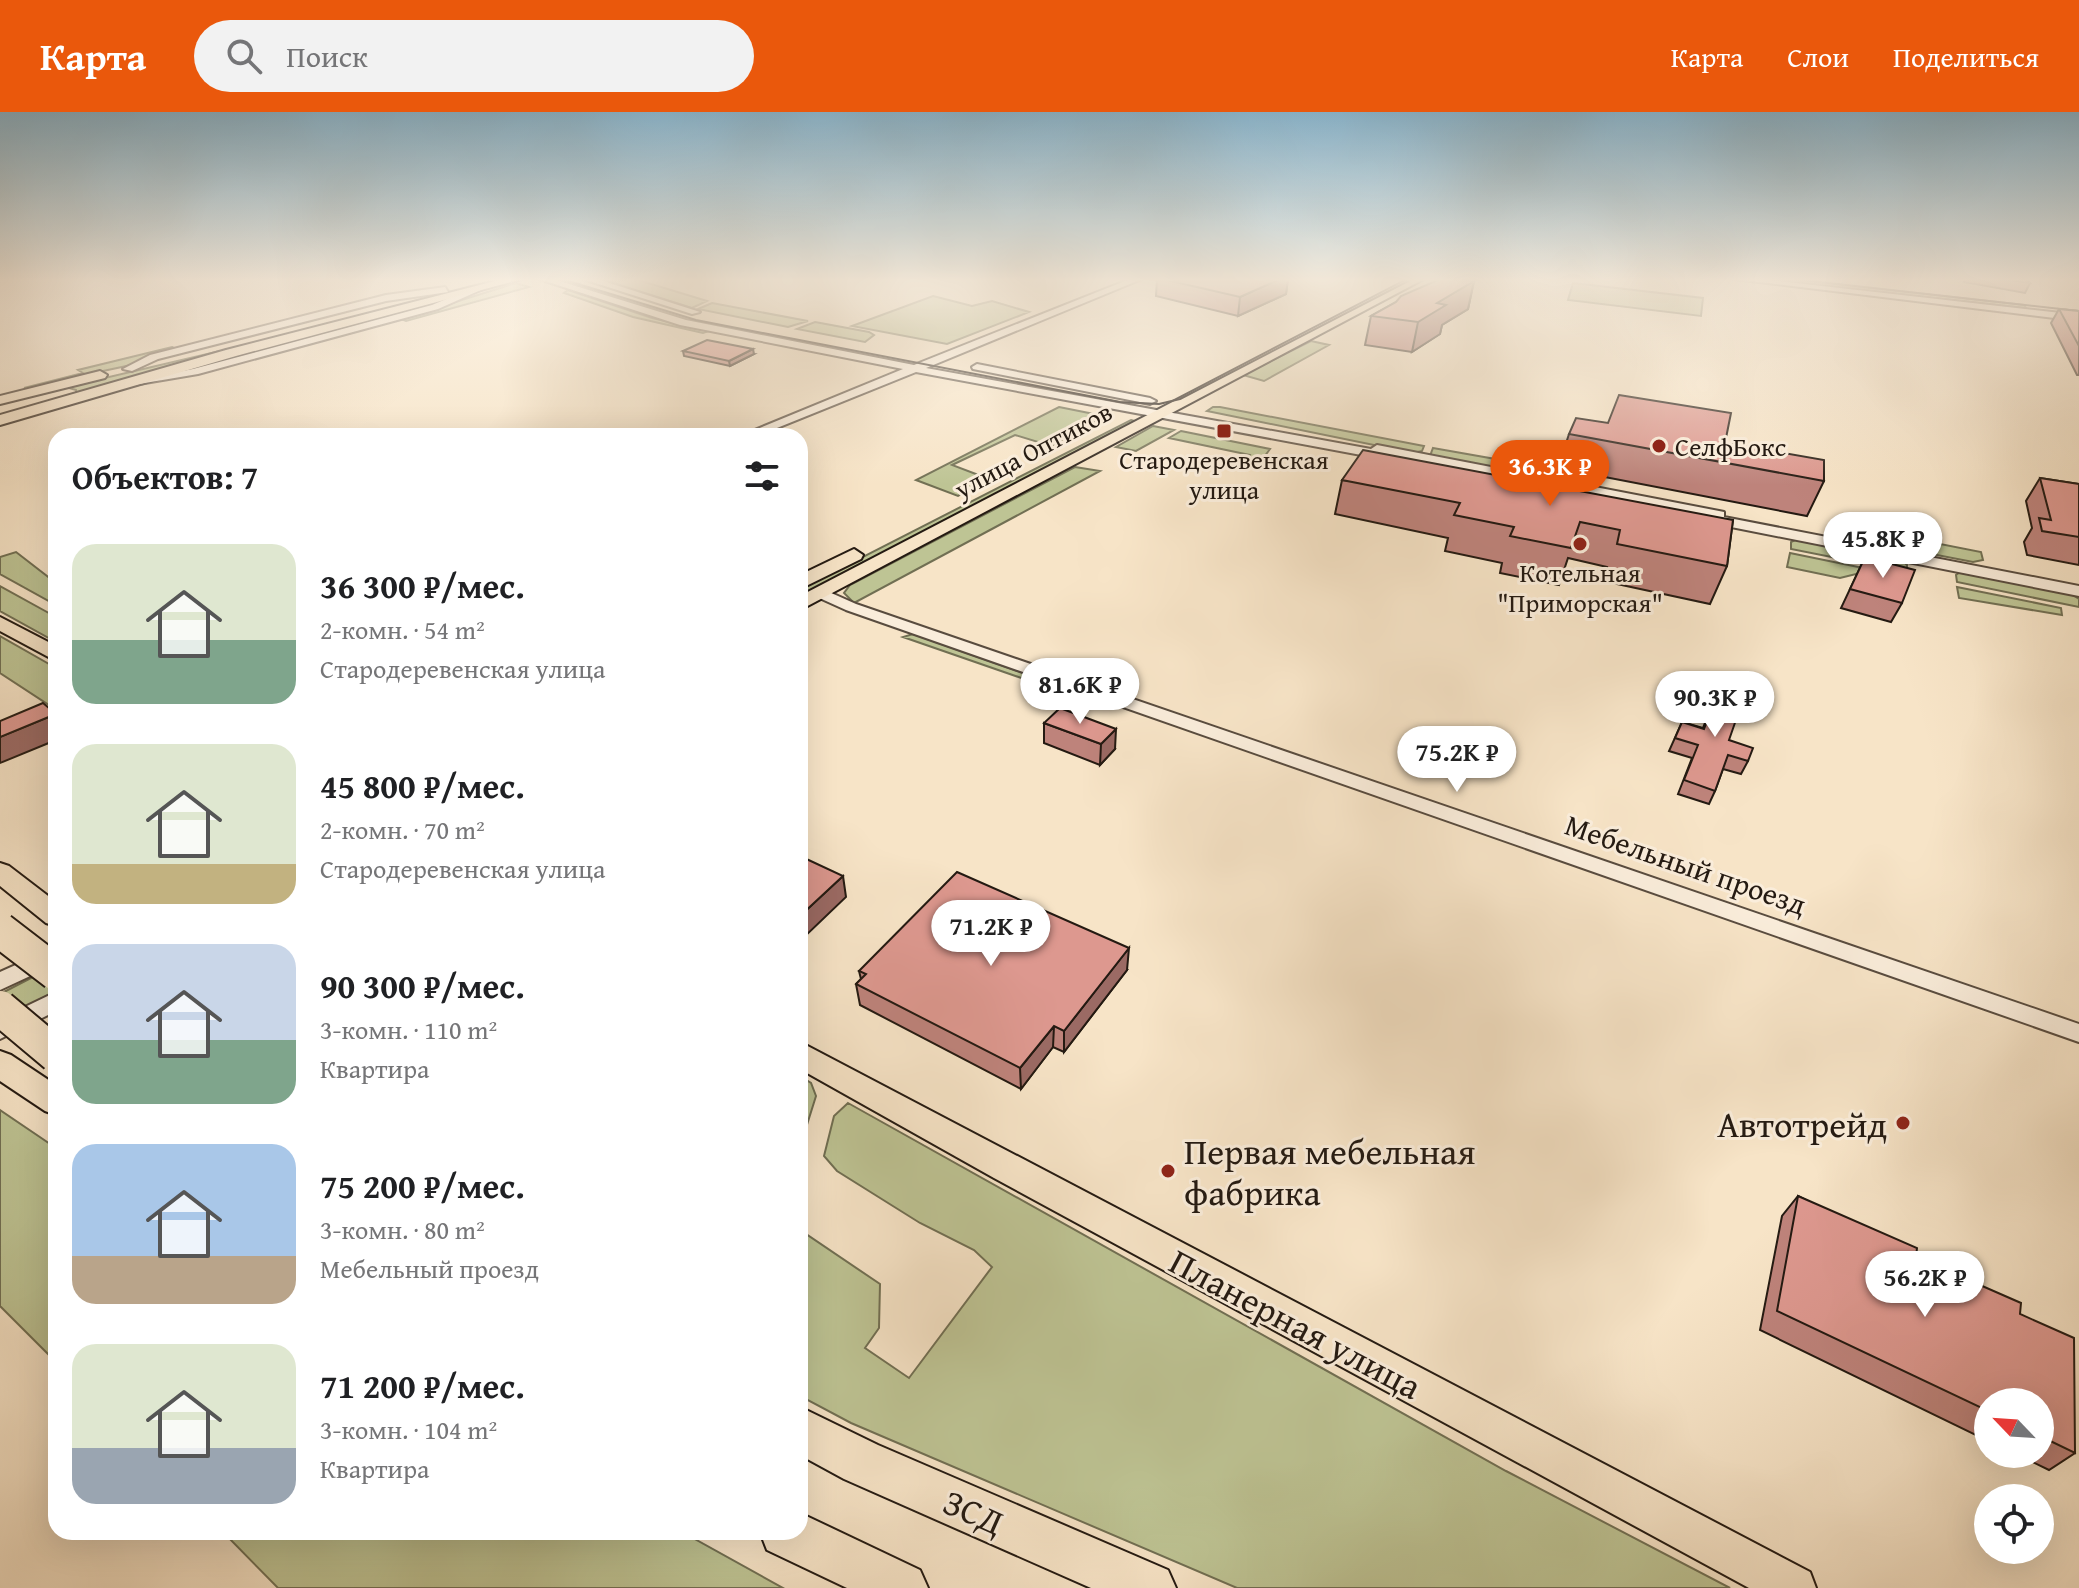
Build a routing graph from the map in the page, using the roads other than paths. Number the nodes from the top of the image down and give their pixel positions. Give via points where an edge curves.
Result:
1 (231, 348) edge
2 (235, 348) edge
3 (812, 348) edge
4 (965, 348) edge
5 (1275, 348) edge
6 (1282, 348) edge
7 (915, 355) dead end
8 (937, 359) junction
9 (914, 368) junction
10 (130, 375) junction
11 (2, 399) edge
12 (1164, 408) junction
13 (1138, 411) junction
14 (28, 412) junction
15 (0, 420) edge
16 (766, 428) edge
17 (808, 579) edge
18 (2079, 588) edge
19 (820, 593) junction
20 (808, 600) edge
21 (0, 623) edge
22 (48, 650) edge
23 (0, 872) edge
24 (48, 910) edge
25 (0, 930) edge
26 (48, 958) edge
27 (48, 967) edge
28 (0, 982) edge
29 (48, 1005) edge
30 (0, 1008) edge
31 (0, 1030) edge
32 (2079, 1033) edge
33 (48, 1048) edge
34 (808, 1058) edge
35 (0, 1064) edge
36 (48, 1097) edge
37 (808, 1434) edge
38 (802, 1540) edge
39 (902, 1588) edge
40 (1150, 1588) edge
41 (1794, 1588) edge

1 - 10 main road
2 - 10 main road
3 - 9 street
4 - 8 street
5 - 12 main road, улица Оптиков
6 - 12 main road, улица Оптиков
7 - 8 street
8 - 9 street
8 - 12 street
9 - 13 street
9 - 16 street
10 - 11 main road
10 - 14 main road
11 - 14 main road via 62,393
12 - 13 main road, улица Оптиков
12 - 18 street
12 - 19 main road, улица Оптиков
13 - 17 main road, улица Оптиков
14 - 15 main road
19 - 20 main road, улица Оптиков
19 - 32 street, Мебельный проезд
21 - 22 main road
23 - 24 main road
25 - 27 highway, bridge
26 - 28 street
29 - 31 street
30 - 33 highway, bridge
34 - 41 main road, Планерная улица
35 - 36 main road
37 - 40 highway, ЗСД
38 - 39 highway

